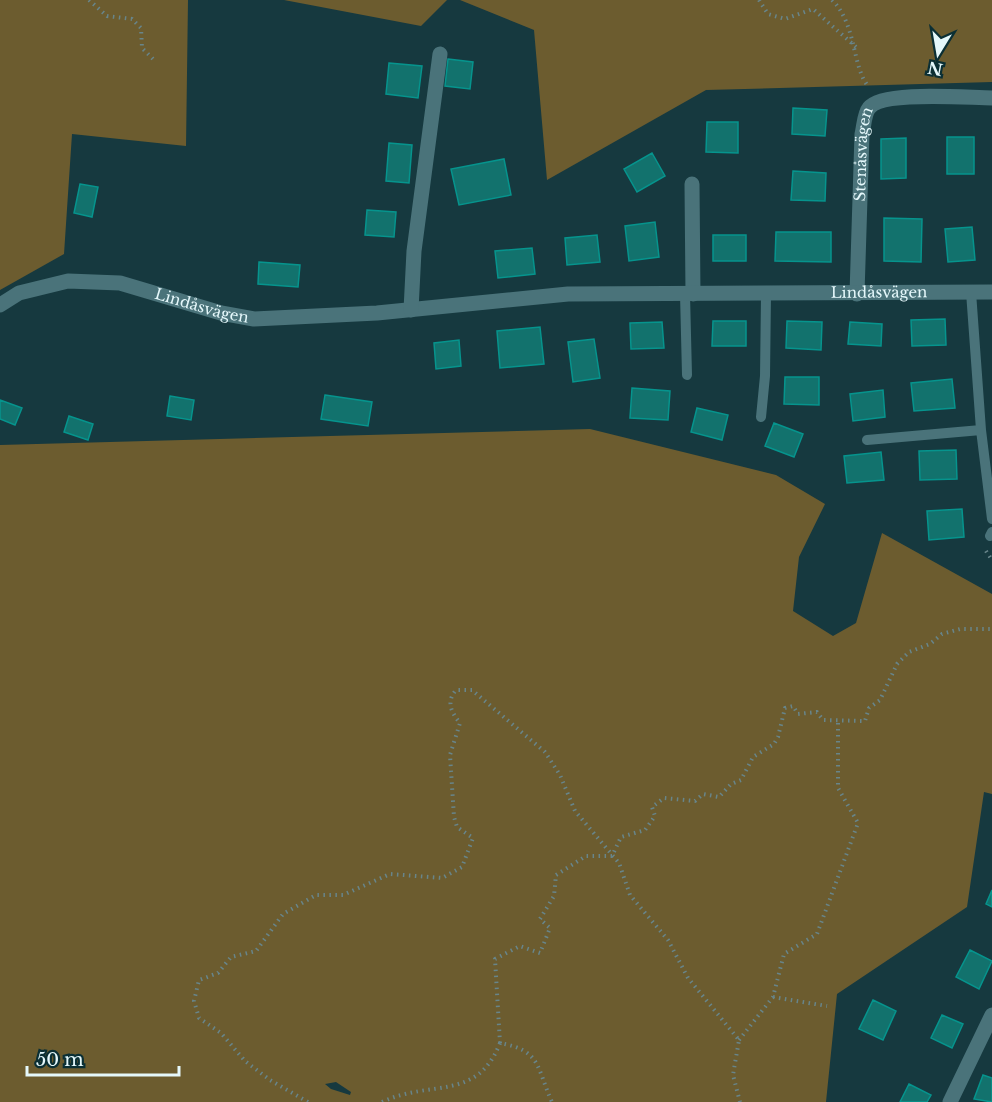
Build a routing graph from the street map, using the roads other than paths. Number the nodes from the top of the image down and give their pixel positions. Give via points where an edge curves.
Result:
1 (440, 54) dead end
2 (992, 98) edge
3 (692, 184) dead end
4 (971, 292) junction
5 (992, 292) edge
6 (689, 294) junction
7 (766, 294) junction
8 (857, 294) junction
9 (0, 305) edge
10 (411, 310) junction
11 (687, 375) dead end
12 (761, 417) dead end
13 (981, 430) junction
14 (867, 440) dead end
15 (992, 519) edge
16 (992, 1015) edge
17 (950, 1102) edge

1 - 10 street via 414,250
2 - 8 street, Stenåsvägen via 908,97 878,100 868,109 862,134
3 - 6 street
4 - 5 street, Lindåsvägen
4 - 8 street, Lindåsvägen
4 - 13 lane
6 - 7 street, Lindåsvägen
6 - 10 street, Lindåsvägen via 568,294
6 - 11 lane
7 - 8 street, Lindåsvägen
7 - 12 lane
9 - 10 street, Lindåsvägen via 19,293 68,281 120,283 254,319
13 - 14 lane
13 - 15 lane
16 - 17 street

